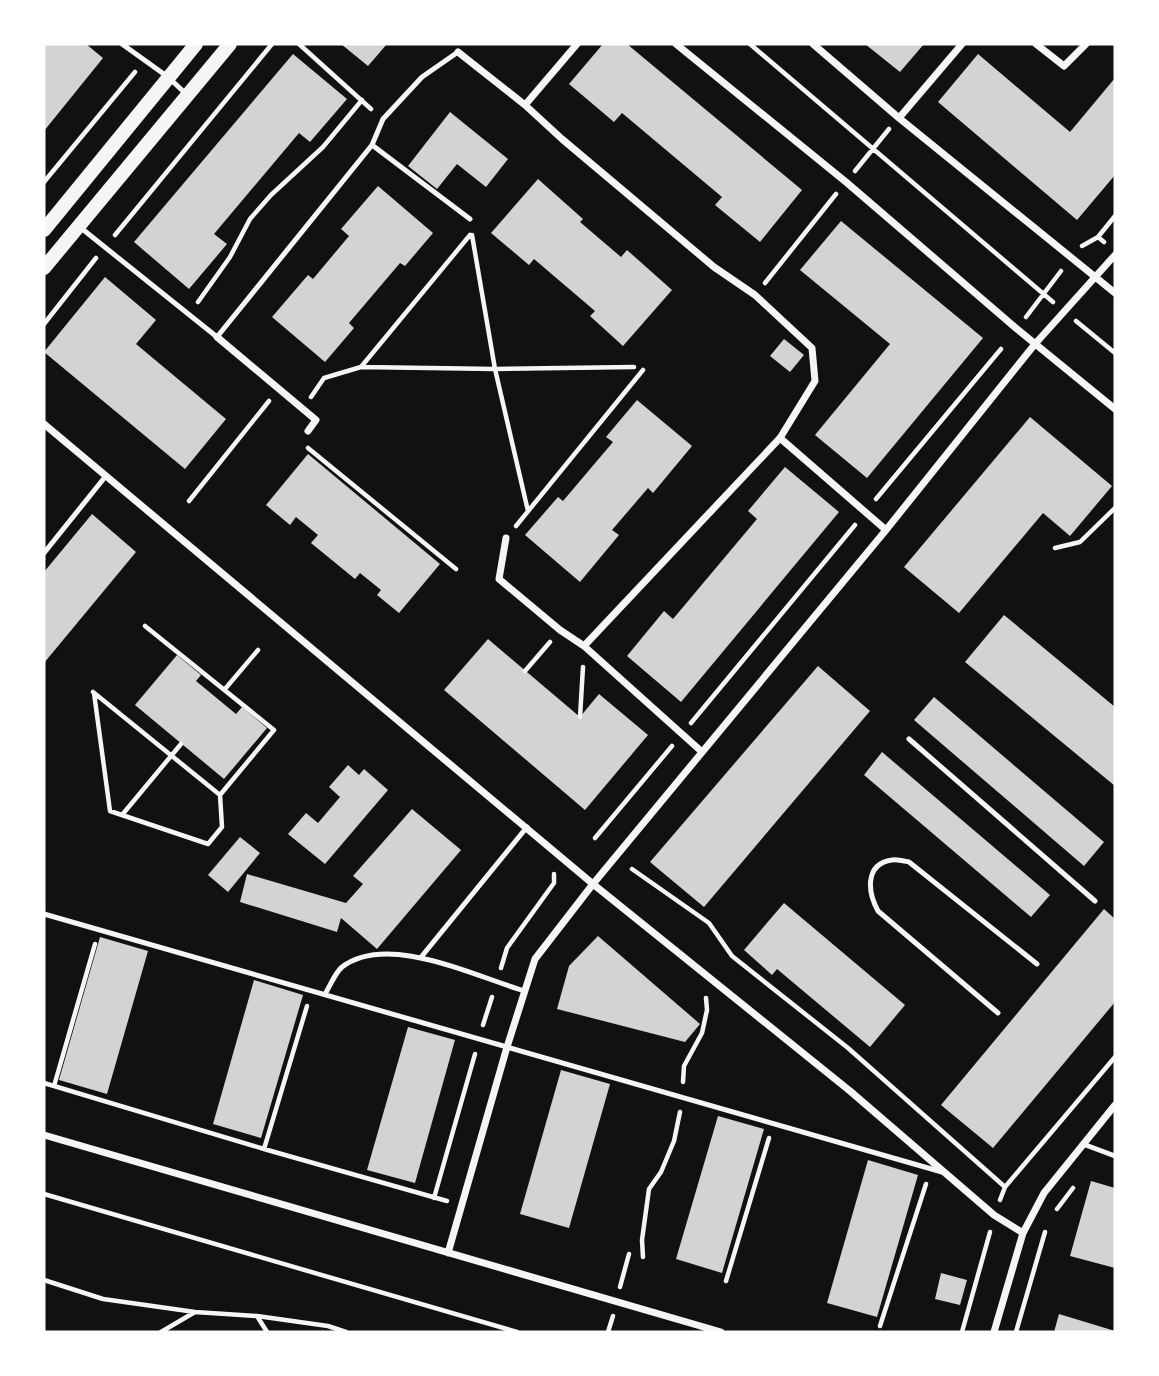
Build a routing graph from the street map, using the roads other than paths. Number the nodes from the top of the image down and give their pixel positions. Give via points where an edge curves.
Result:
1 (122, 44) edge
2 (196, 44) edge
3 (230, 44) edge
4 (577, 44) edge
5 (676, 44) edge
6 (813, 44) edge
7 (962, 44) edge
8 (1036, 44) edge
9 (1086, 44) edge
10 (458, 52) joint
11 (168, 77) junction
12 (188, 95) junction
13 (525, 105) junction
14 (899, 118) junction
15 (372, 145) junction
16 (470, 219) dead end
17 (79, 226) junction
18 (44, 230) edge
19 (1115, 254) edge
20 (44, 268) edge
21 (1096, 276) junction
22 (1115, 293) edge
23 (217, 337) junction
24 (1035, 344) junction
25 (1115, 409) edge
26 (44, 424) edge
27 (308, 431) dead end
28 (780, 438) junction
29 (105, 477) junction
30 (886, 530) junction
31 (506, 538) road end
32 (44, 553) edge
33 (584, 646) junction
34 (909, 738) dead end
35 (701, 751) junction
36 (527, 827) junction
37 (593, 884) junction
38 (1095, 901) dead end
39 (44, 914) edge
40 (422, 956) junction
41 (1037, 964) dead end
42 (525, 991) junction
43 (325, 995) junction
44 (998, 1013) dead end
45 (507, 1046) junction
46 (1115, 1105) edge
47 (44, 1135) edge
48 (1083, 1144) junction
49 (1115, 1156) edge
50 (943, 1172) junction
51 (1023, 1233) junction
52 (447, 1253) junction
53 (721, 1332) edge
54 (995, 1332) edge

1 - 11 lane
2 - 11 main road
3 - 12 main road
4 - 13 street
5 - 24 street
6 - 14 street
7 - 14 street
8 - 9 street via 1064,66
10 - 13 street
10 - 15 lane via 422,77 383,119
11 - 12 lane
11 - 18 main road
12 - 17 main road
13 - 28 street via 812,348 814,381
14 - 21 street
15 - 16 lane
15 - 23 lane
17 - 20 main road
17 - 23 lane
19 - 21 street
21 - 22 street
21 - 24 street
23 - 27 street via 316,420
24 - 25 street
24 - 30 street
26 - 29 street
28 - 30 street
28 - 33 street
29 - 32 lane
29 - 36 street
30 - 35 street
31 - 33 street via 499,579
33 - 35 street
34 - 38 lane
35 - 37 street
36 - 37 street
36 - 40 lane
37 - 42 street via 535,959
37 - 50 street
39 - 43 lane
40 - 42 lane
40 - 43 lane via 395,954 354,960 340,969
41 - 44 lane via 909,862 892,859 879,865 870,879 870,897 878,911
42 - 45 street
43 - 45 lane
45 - 50 lane
45 - 52 street
46 - 48 street
47 - 52 street
48 - 49 lane
48 - 51 street via 1044,1193
50 - 51 street
51 - 54 street
52 - 53 street

